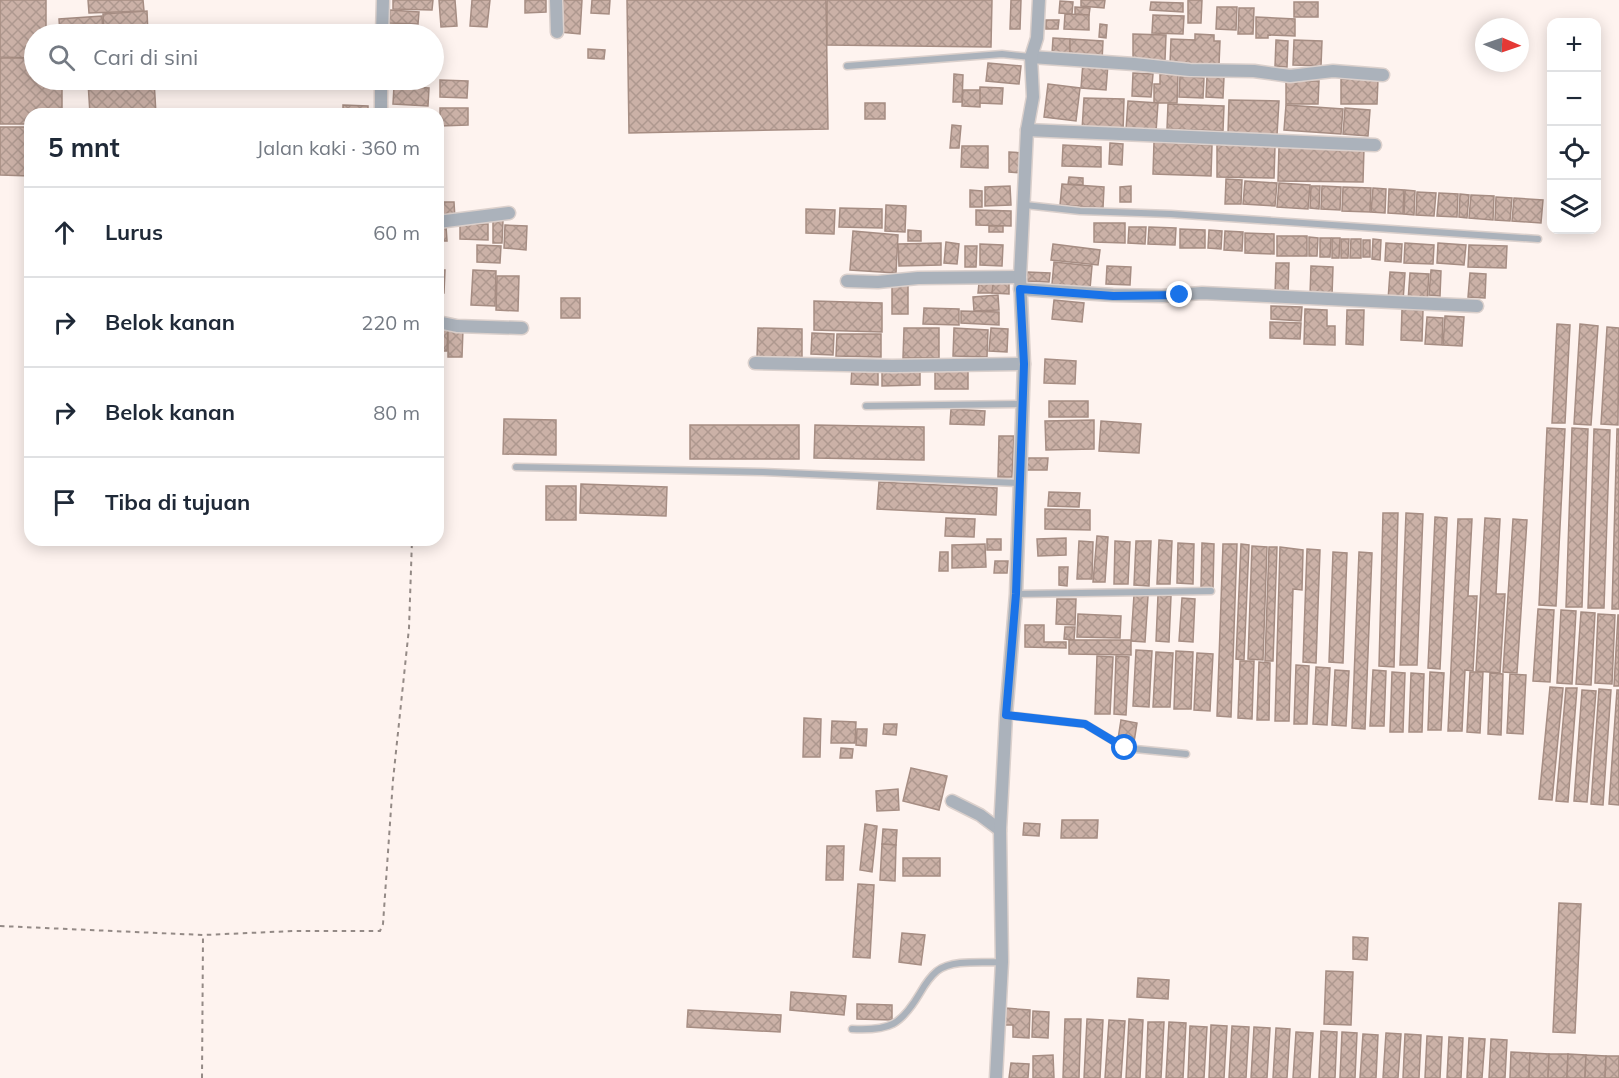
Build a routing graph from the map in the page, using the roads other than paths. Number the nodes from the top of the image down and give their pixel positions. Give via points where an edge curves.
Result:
1 (383, 0) edge
2 (556, 0) edge
3 (1040, 0) edge
4 (382, 24) edge
5 (557, 32) dead end
6 (1031, 57) junction
7 (847, 66) dead end
8 (1383, 75) dead end
9 (381, 90) edge
10 (381, 108) edge
11 (1027, 130) junction
12 (1375, 145) dead end
13 (1025, 205) junction
14 (509, 213) dead end
15 (444, 221) edge
16 (1538, 239) dead end
17 (847, 281) dead end
18 (1020, 283) junction
19 (1477, 306) dead end
20 (444, 323) edge
21 (522, 328) dead end
22 (754, 363) dead end
23 (1024, 364) junction
24 (1023, 404) junction
25 (866, 406) dead end
26 (516, 467) dead end
27 (1019, 483) junction
28 (1211, 591) dead end
29 (1016, 594) junction
30 (1006, 715) junction
31 (1186, 754) dead end
32 (952, 801) dead end
33 (1000, 831) junction
34 (1002, 962) junction
35 (852, 1029) dead end
36 (996, 1078) edge

1 - 4 street
2 - 5 street
3 - 6 street
6 - 7 lane via 1002,54
6 - 8 street via 1290,76 1333,71
6 - 11 street via 1033,96
9 - 10 street
11 - 12 street
11 - 13 street
13 - 16 lane
13 - 18 street
14 - 15 street
17 - 18 street via 918,278
18 - 19 street via 1113,296 1202,293
18 - 23 street
20 - 21 street
22 - 23 street
23 - 24 street
24 - 25 lane
24 - 27 street
26 - 27 lane
27 - 29 street
28 - 29 lane
29 - 30 street
30 - 31 lane via 1085,724 1125,748
30 - 33 street
32 - 33 street
33 - 34 street
34 - 35 lane via 953,965 938,971 900,1021 872,1030
34 - 36 street

